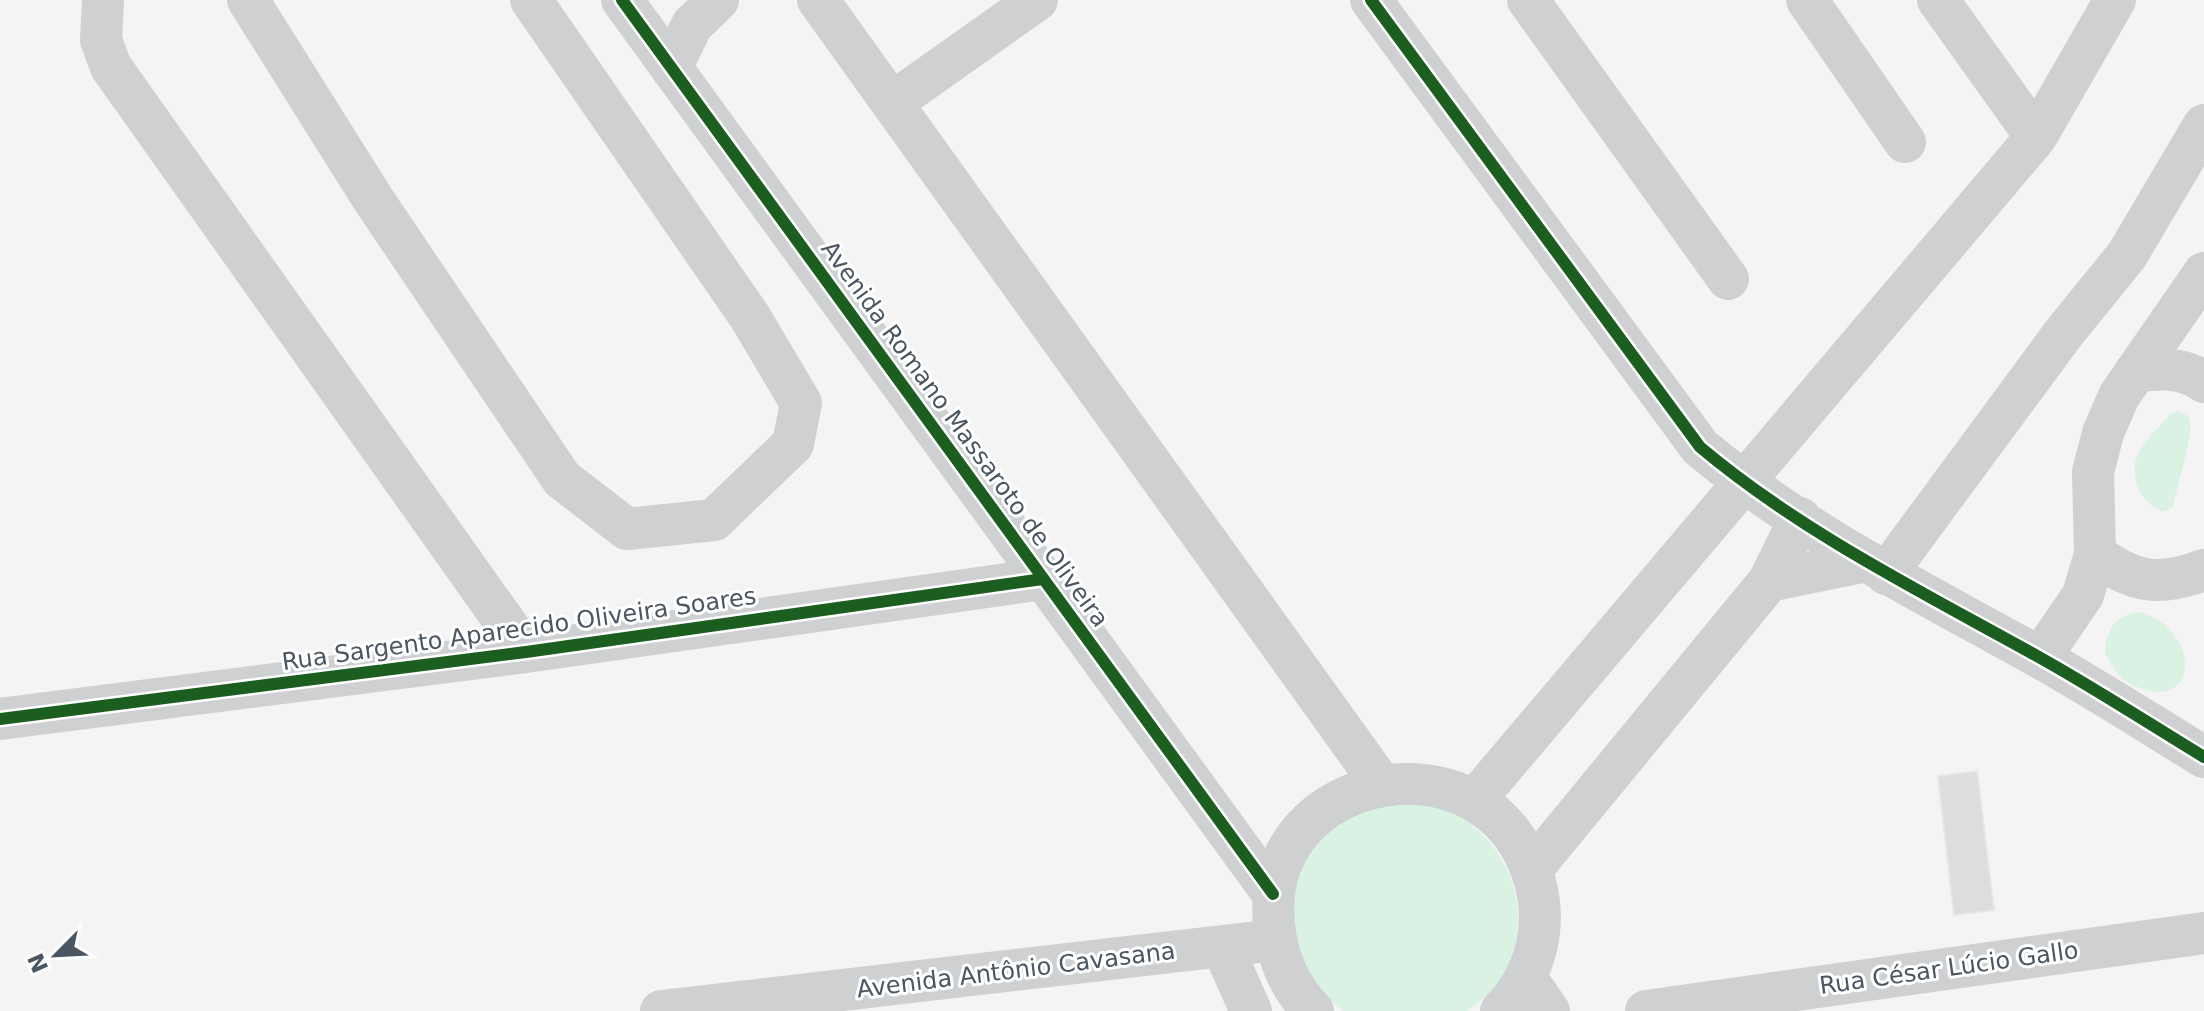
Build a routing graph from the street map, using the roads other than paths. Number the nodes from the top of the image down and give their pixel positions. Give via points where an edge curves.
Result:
1 (103, 0) edge
2 (531, 0) edge
3 (622, 0) edge
4 (718, 0) edge
5 (818, 0) edge
6 (1037, 0) edge
7 (1371, 0) edge
8 (1528, 0) edge
9 (1807, 0) edge
10 (1938, 0) edge
11 (2115, 0) edge
12 (264, 7) edge
13 (671, 68) junction
14 (893, 102) junction
15 (2204, 125) edge
16 (2036, 137) junction
17 (1905, 142) dead end
18 (2204, 273) edge
19 (1728, 279) dead end
20 (2135, 372) junction
21 (2204, 382) edge
22 (1743, 483) junction
23 (1800, 518) junction
24 (2095, 554) junction
25 (1876, 567) junction
26 (2204, 570) edge
27 (1043, 579) junction
28 (1769, 581) junction
29 (526, 652) junction
30 (2040, 658) junction
31 (0, 719) edge
32 (2204, 757) edge
33 (1381, 784) junction
34 (1474, 801) junction
35 (1532, 869) junction
36 (1273, 894) junction
37 (2204, 933) edge
38 (1275, 940) junction
39 (1222, 946) junction
40 (1537, 994) edge
41 (661, 1011) edge
42 (1251, 1011) edge
43 (1313, 1011) edge
44 (1501, 1011) edge
45 (1646, 1011) edge

1 - 29 street via 101,40 111,67
2 - 12 street via 750,317 801,403 793,444 714,520 627,529 562,479 373,199
3 - 13 street, Avenida Romano Massaroto de Oliveira
4 - 13 street via 692,25
5 - 14 street
6 - 14 street
7 - 22 street via 1700,447
8 - 19 street
9 - 17 street
10 - 16 street
11 - 16 street
13 - 27 street, Avenida Romano Massaroto de Oliveira
14 - 33 street
15 - 25 street via 2127,255
16 - 22 street
18 - 20 street
20 - 21 street via 2190,373
20 - 24 street via 2103,433 2093,472
22 - 23 street
22 - 34 street
23 - 25 street
23 - 28 street
24 - 26 street via 2142,581 2184,578
24 - 30 street via 2083,595
25 - 28 street
25 - 30 street
27 - 29 street, Rua Sargento Aparecido Oliveira Soares
27 - 36 street, Avenida Romano Massaroto de Oliveira
28 - 35 street
29 - 31 street, Rua Sargento Aparecido Oliveira Soares
30 - 32 street
33 - 34 street via 1429,784
33 - 36 street via 1332,804 1311,821 1295,842
34 - 35 street via 1518,842
35 - 40 street via 1539,896
36 - 38 street
37 - 45 street, Rua César Lúcio Gallo
38 - 39 street, Avenida Antônio Cavasana
38 - 43 street via 1291,984
39 - 41 street, Avenida Antônio Cavasana
39 - 42 street
40 - 44 street

